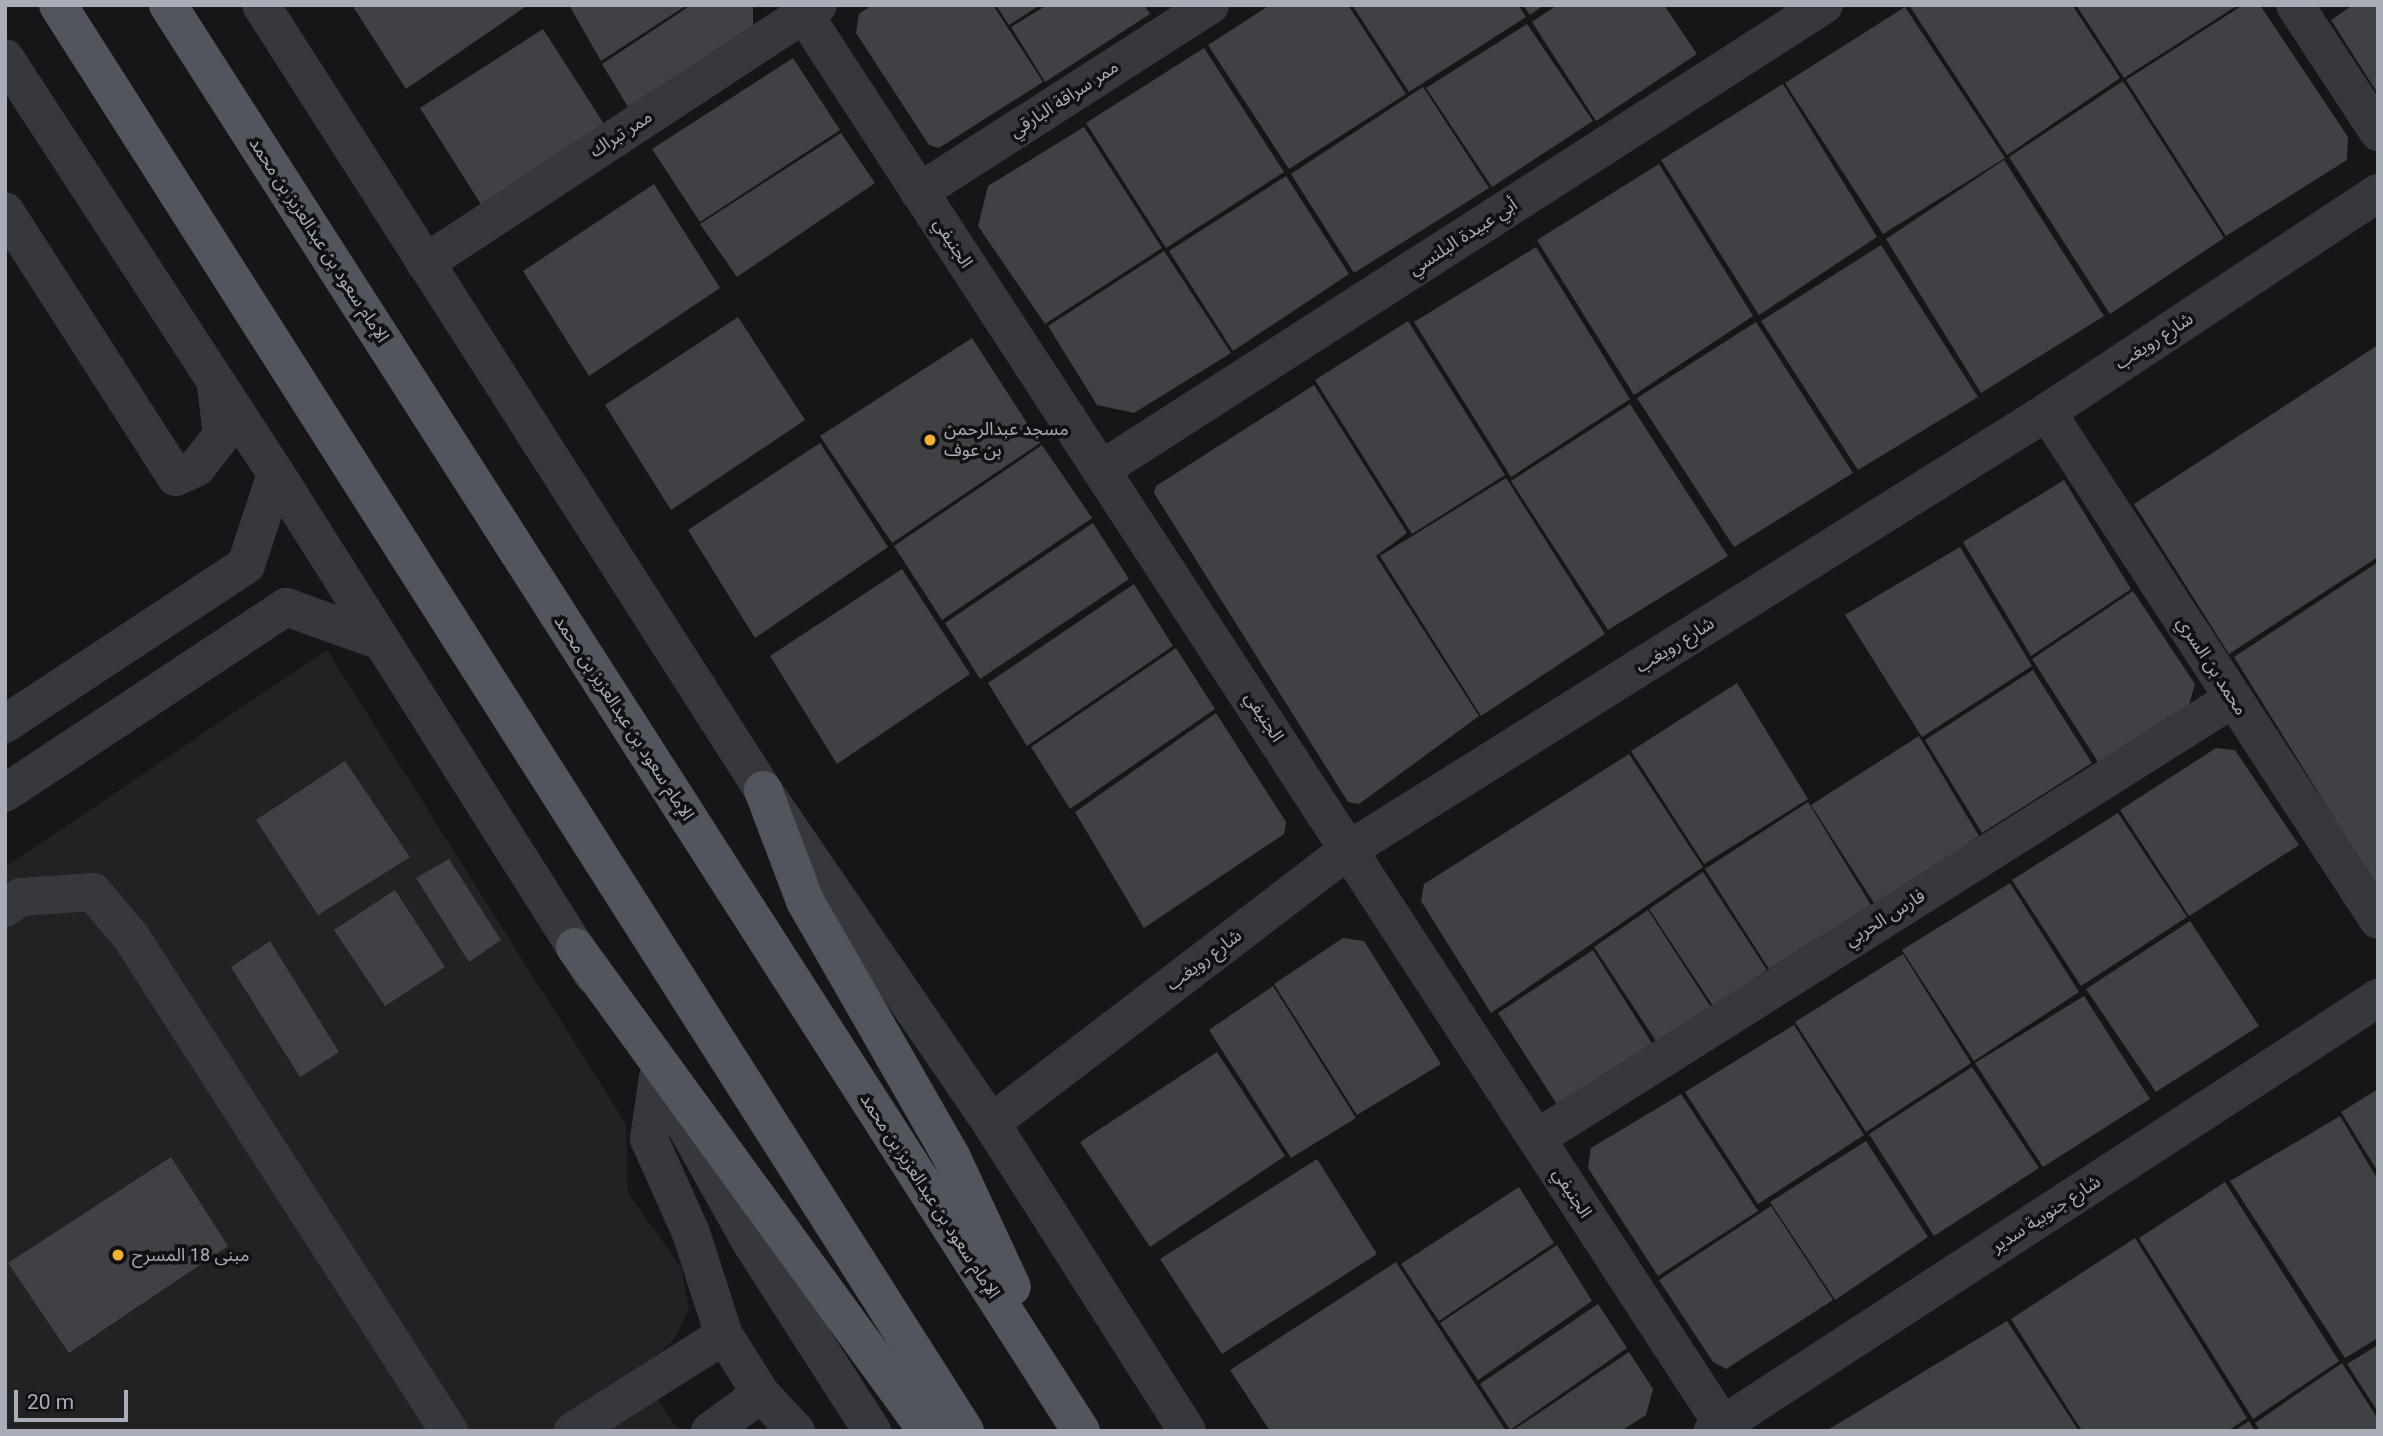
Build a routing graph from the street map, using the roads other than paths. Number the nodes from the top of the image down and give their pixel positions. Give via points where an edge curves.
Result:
1 (58, 5) edge
2 (168, 5) edge
3 (261, 5) edge
4 (1210, 5) edge
5 (1824, 5) edge
6 (2295, 5) edge
7 (807, 8) edge
8 (5, 58) edge
9 (2378, 132) edge
10 (919, 192) junction
11 (2378, 193) edge
12 (5, 211) edge
13 (425, 263) junction
14 (216, 384) junction
15 (2047, 412) junction
16 (1102, 469) junction
17 (276, 474) junction
18 (381, 641) junction
19 (2234, 698) junction
20 (5, 724) edge
21 (763, 790) junction
22 (5, 793) edge
23 (1350, 849) junction
24 (5, 908) edge
25 (2378, 920) edge
26 (575, 947) junction
27 (2378, 998) edge
28 (658, 1077) junction
29 (991, 1124) junction
30 (1537, 1138) junction
31 (724, 1335) junction
32 (761, 1394) junction
33 (1079, 1428) edge
34 (1721, 1429) edge
35 (449, 1431) edge
36 (573, 1431) edge
37 (710, 1431) edge
38 (796, 1431) edge
39 (872, 1431) edge
40 (927, 1431) edge
41 (965, 1431) edge
42 (1187, 1431) edge

1 - 41 main road
2 - 33 main road, الإمام سعود بن عبدالعزيز بن محمد
3 - 13 street
4 - 10 street, ممر سراقة البارقي
5 - 16 street, أبي عبيدة البلنسي
6 - 9 street
7 - 10 street, الجنيفي
7 - 13 street, ممر تبراك
8 - 14 street
10 - 16 street, الجنيفي
11 - 15 street, شارع رويغب
12 - 14 street via 176,477 197,467 222,435
13 - 21 street
14 - 17 street
15 - 19 street, محمد بن السري
15 - 23 street, شارع رويغب
16 - 23 street, الجنيفي
17 - 18 street
17 - 20 street via 246,565
18 - 22 street via 286,607
18 - 26 street
19 - 25 street, محمد بن السري
19 - 30 street, فارس الحربي
21 - 29 street
21 - 33 main road via 804,901 952,1158
23 - 29 street, شارع رويغب
23 - 30 street, الجنيفي
24 - 35 street via 22,897 93,892 131,937
26 - 28 street
26 - 40 main road
27 - 34 street, شارع جنوبية سدير
28 - 31 street via 649,1139 691,1233
28 - 39 street via 752,1244
29 - 42 street
30 - 34 street, الجنيفي
31 - 32 street
31 - 36 street
32 - 37 street
32 - 38 street

